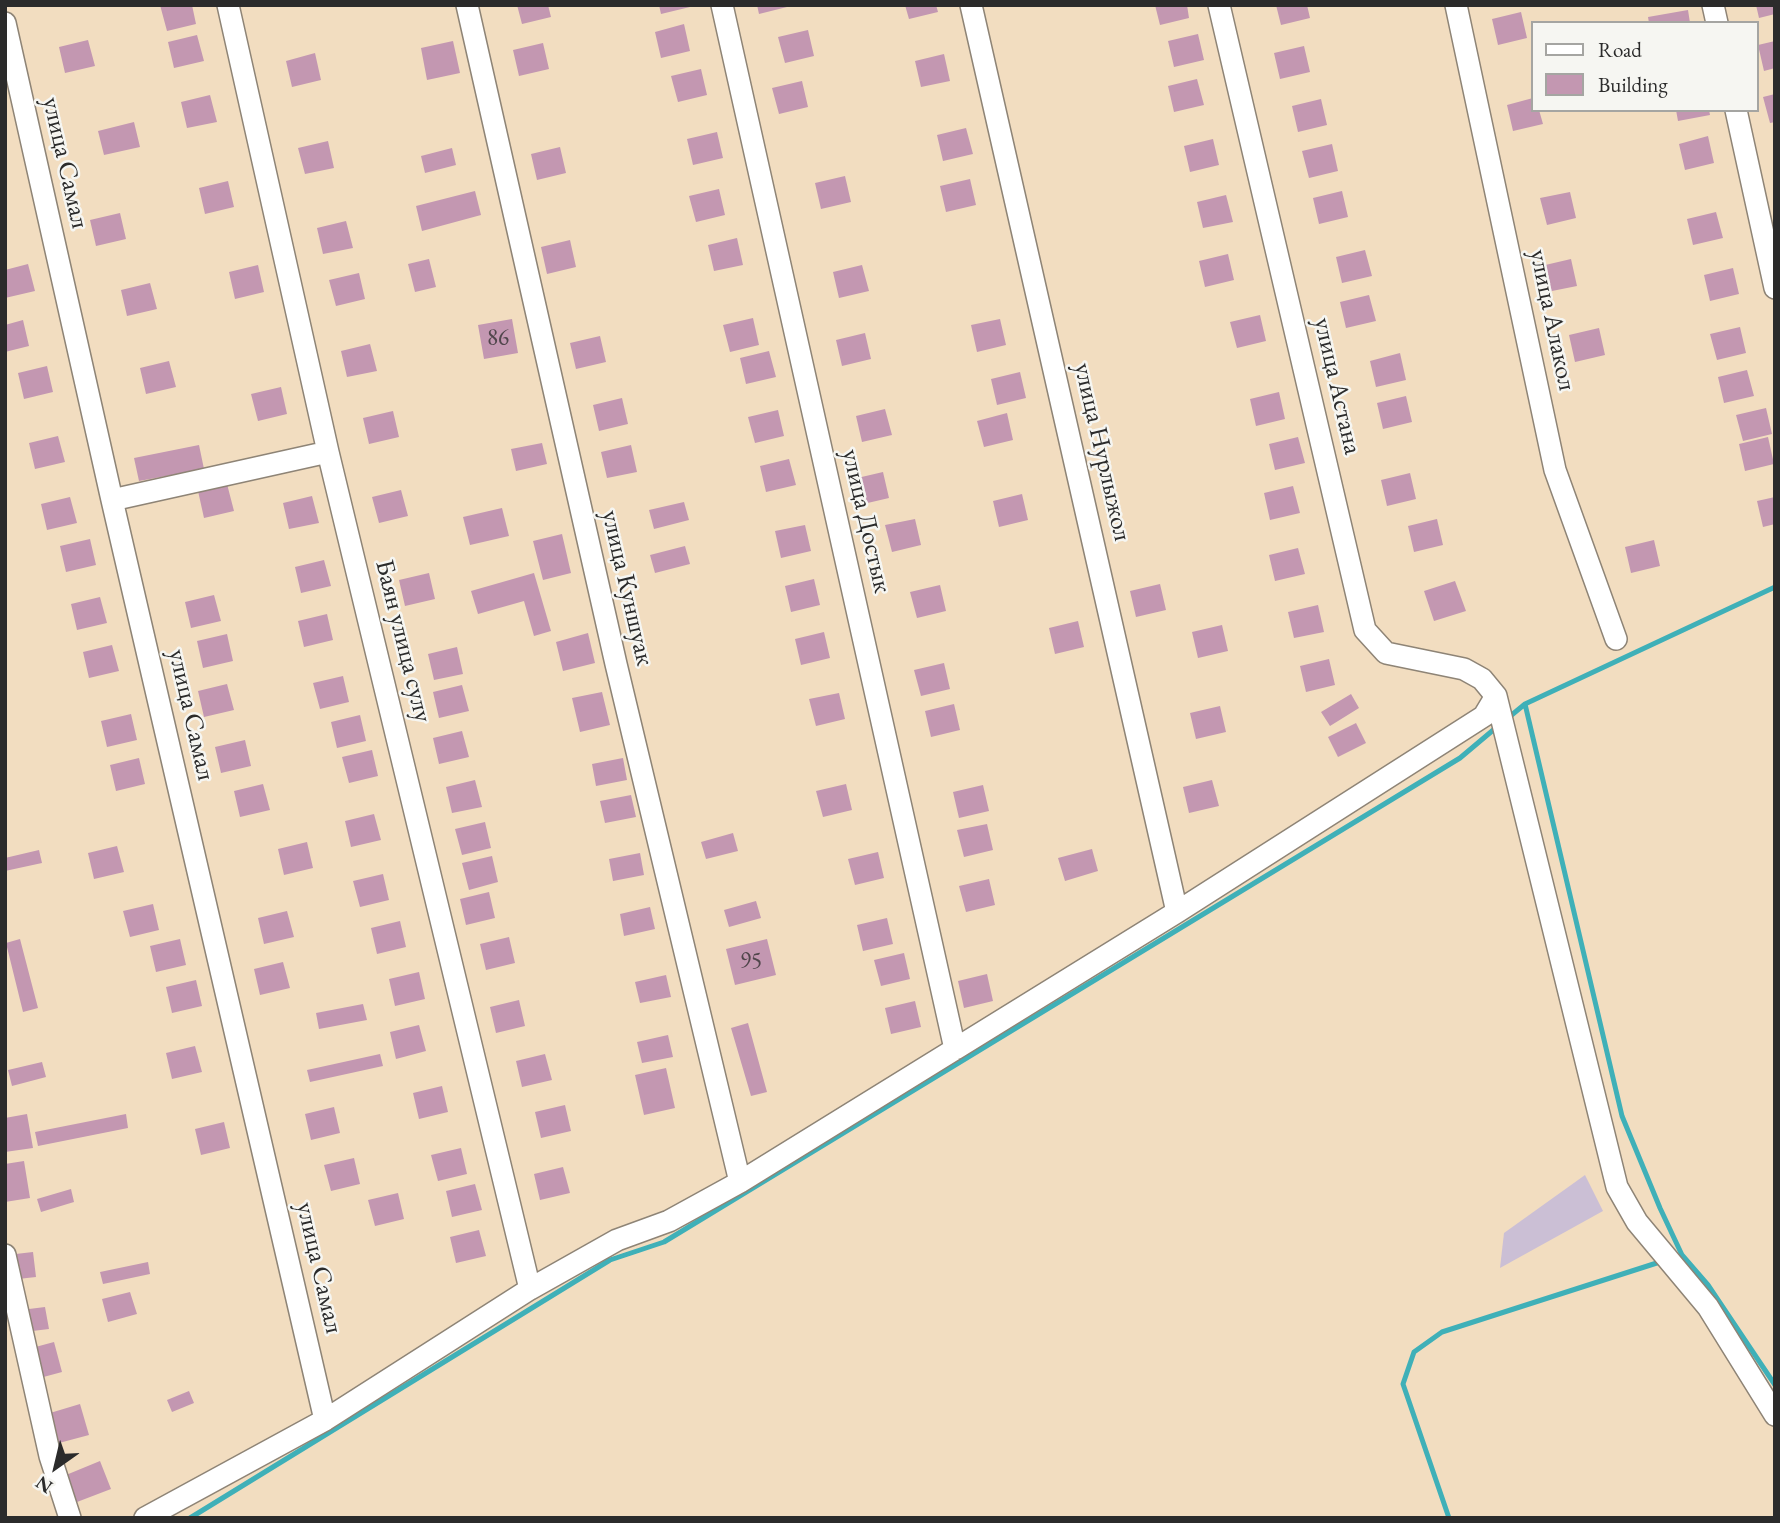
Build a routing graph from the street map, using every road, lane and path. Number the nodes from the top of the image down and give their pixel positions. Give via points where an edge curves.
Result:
1 (228, 5) edge
2 (467, 5) edge
3 (722, 5) edge
4 (971, 5) edge
5 (1219, 5) edge
6 (1456, 5) edge
7 (5, 23) edge
8 (1736, 112) edge
9 (1775, 288) edge
10 (328, 452) junction
11 (112, 500) junction
12 (1616, 639) dead end
13 (1496, 696) junction
14 (1177, 912) junction
15 (955, 1049) junction
16 (740, 1181) junction
17 (5, 1255) edge
18 (530, 1289) junction
19 (1775, 1415) edge
20 (325, 1420) junction
21 (70, 1518) edge
22 (145, 1518) edge

1 - 10 street, Баян улица сулу
2 - 16 street, улица Куншуак via 613,651
3 - 15 street, улица Достык
4 - 14 street, улица Нурлыжол
5 - 13 street, улица Астана via 1365,630 1386,653 1464,669 1482,679
6 - 12 street, улица Алакол via 1555,470
7 - 11 street, улица Самал
8 - 9 street
10 - 11 street
10 - 18 street, Баян улица сулу
11 - 20 street, улица Самал
13 - 14 street via 1485,716
13 - 19 street via 1617,1186 1637,1222 1708,1307
14 - 15 street
15 - 16 street
16 - 18 street via 669,1222 617,1240
17 - 21 street via 50,1456
18 - 20 street
20 - 22 street

